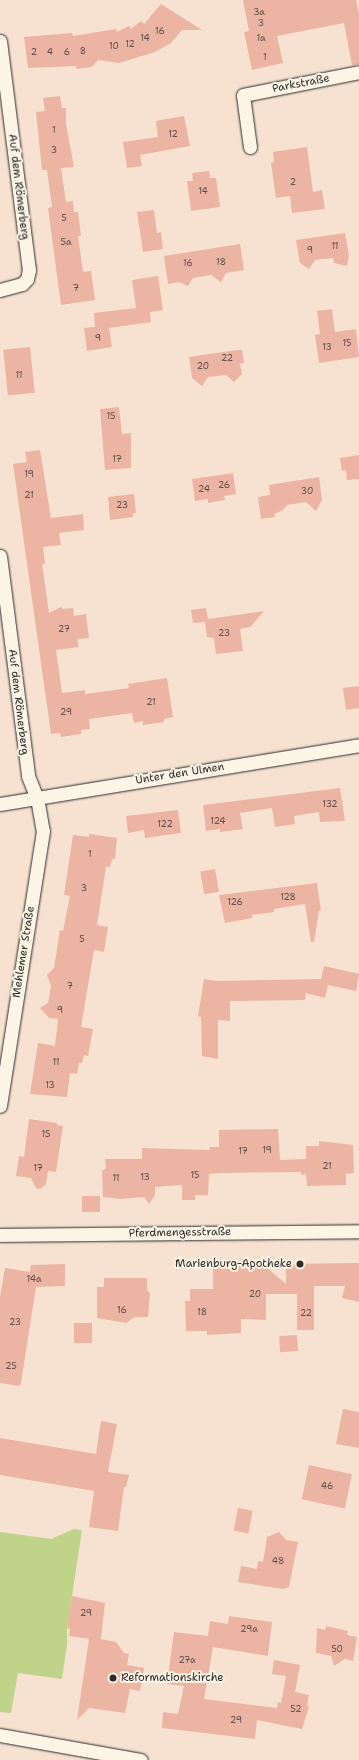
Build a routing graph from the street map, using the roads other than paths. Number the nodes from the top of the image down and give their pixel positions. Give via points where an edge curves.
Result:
1 (0, 41) edge
2 (359, 72) edge
3 (250, 147) dead end
4 (0, 290) edge
5 (0, 556) edge
6 (359, 745) edge
7 (37, 798) junction
8 (0, 804) edge
9 (0, 1106) edge
10 (359, 1231) edge
11 (0, 1235) edge
12 (0, 1736) edge
13 (141, 1760) edge

1 - 4 street, Auf dem Römerberg via 29,270 27,279 22,284
2 - 3 street, Parkstraße via 243,95
5 - 7 street, Auf dem Römerberg via 28,776
6 - 7 street, Unter den Ulmen
7 - 8 street, Unter den Ulmen
7 - 9 street, Mehlemer Straße via 43,831
10 - 11 street, Pferdmengesstraße
12 - 13 street

